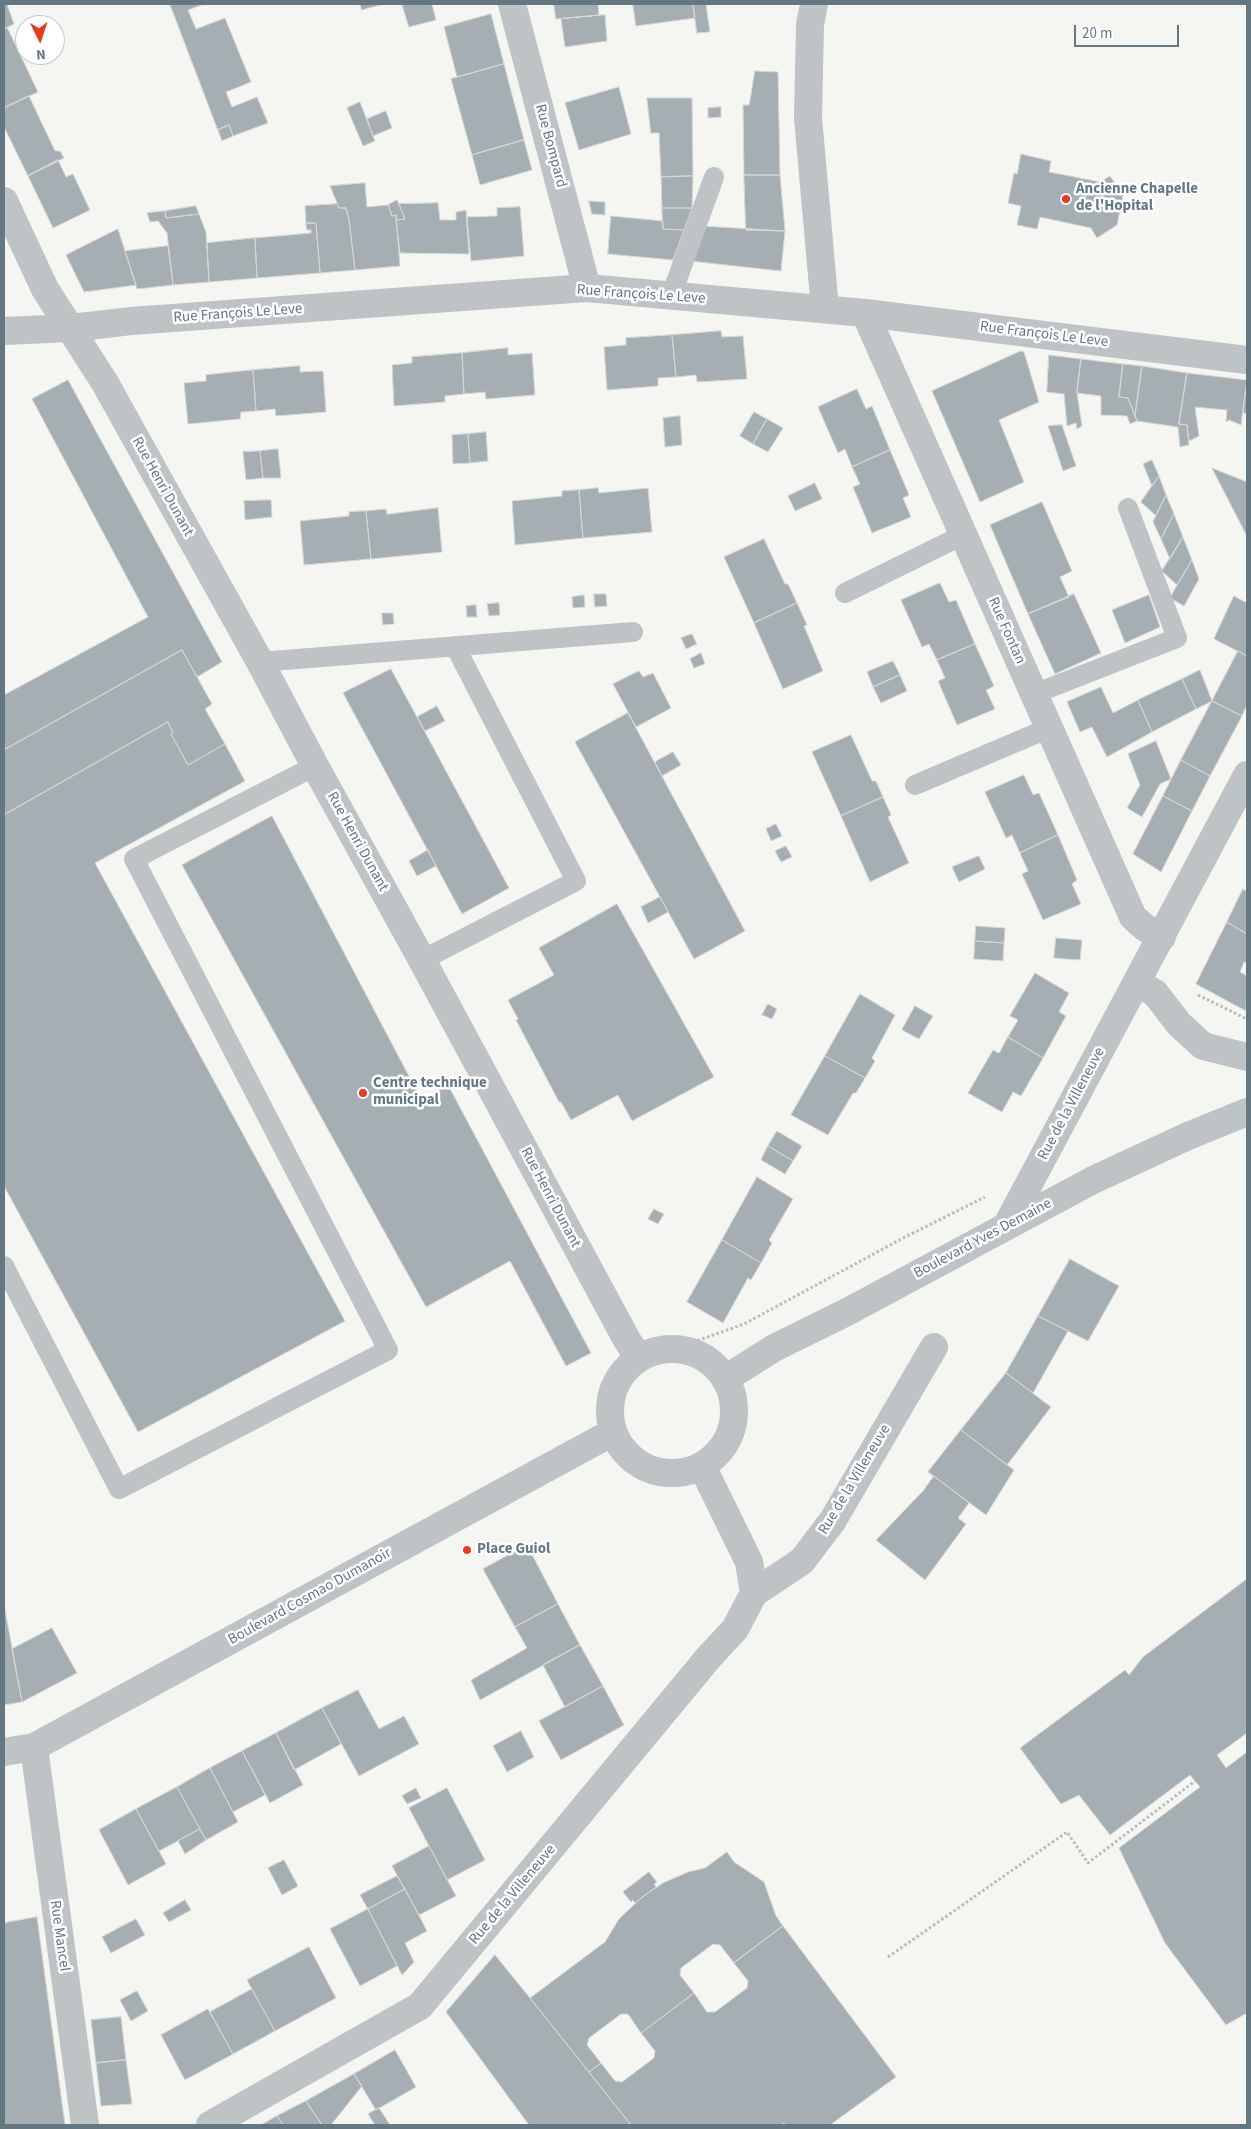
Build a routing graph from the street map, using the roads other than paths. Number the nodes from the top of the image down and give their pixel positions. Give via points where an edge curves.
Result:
1 (512, 4) edge
2 (814, 4) edge
3 (714, 177) dead end
4 (4, 201) edge
5 (588, 288) junction
6 (671, 296) junction
7 (825, 309) junction
8 (865, 313) junction
9 (71, 328) junction
10 (4, 331) edge
11 (1247, 360) edge
12 (1128, 508) dead end
13 (963, 535) junction
14 (845, 593) dead end
15 (633, 632) dead end
16 (455, 646) junction
17 (260, 662) junction
18 (1034, 694) junction
19 (1049, 728) junction
20 (314, 766) junction
21 (1247, 775) edge
22 (915, 785) dead end
23 (1162, 937) junction
24 (422, 960) junction
25 (1137, 983) junction
26 (1247, 1057) edge
27 (1247, 1112) edge
28 (1007, 1225) junction
29 (4, 1266) edge
30 (934, 1347) dead end
31 (639, 1358) junction
32 (725, 1379) junction
33 (613, 1432) junction
34 (702, 1466) junction
35 (754, 1593) junction
36 (34, 1747) junction
37 (4, 1752) edge
38 (85, 2125) edge
39 (210, 2125) edge

1 - 5 street, Rue Bompard
2 - 7 street via 810,25 808,118
3 - 6 lane
4 - 9 street, Rue Henri Dunant via 45,289
5 - 6 street, Rue François Le Leve
5 - 9 street, Rue François Le Leve
6 - 7 street, Rue François Le Leve
7 - 8 street, Rue François Le Leve
8 - 11 street, Rue François Le Leve
8 - 13 street, Rue Fontan
9 - 10 street, Rue François Le Leve
9 - 17 street, Rue Henri Dunant via 105,383
12 - 18 lane via 1177,638
13 - 14 lane
13 - 18 street, Rue Fontan
15 - 16 lane
16 - 17 lane
16 - 24 lane via 576,881
17 - 20 street, Rue Henri Dunant
18 - 19 street, Rue Fontan
19 - 22 lane
19 - 23 street, Rue Fontan via 1133,917
20 - 24 street, Rue Henri Dunant
20 - 29 lane via 134,859 388,1350 119,1489
21 - 23 street, Rue de la Villeneuve
23 - 25 street, Rue de la Villeneuve
24 - 31 street, Rue Henri Dunant
25 - 26 street via 1156,993 1179,1024 1203,1046
25 - 28 street, Rue de la Villeneuve
27 - 28 street, Boulevard Yves Demaine via 1093,1180
28 - 32 street, Boulevard Yves Demaine via 774,1348
30 - 35 street, Rue de la Villeneuve via 833,1520 802,1561
31 - 32 street via 656,1351 674,1349 691,1352 708,1360
31 - 33 street via 621,1376 610,1398 609,1416
32 - 34 street via 734,1406 733,1423 727,1441 717,1455
33 - 34 street via 633,1461 650,1470 667,1474
33 - 36 street, Boulevard Cosmao Dumanoir
34 - 35 street via 750,1562
35 - 39 street, Rue de la Villeneuve via 736,1629 709,1656 420,2006
36 - 37 street, Boulevard Cosmao Dumanoir
36 - 38 street, Rue Mancel

